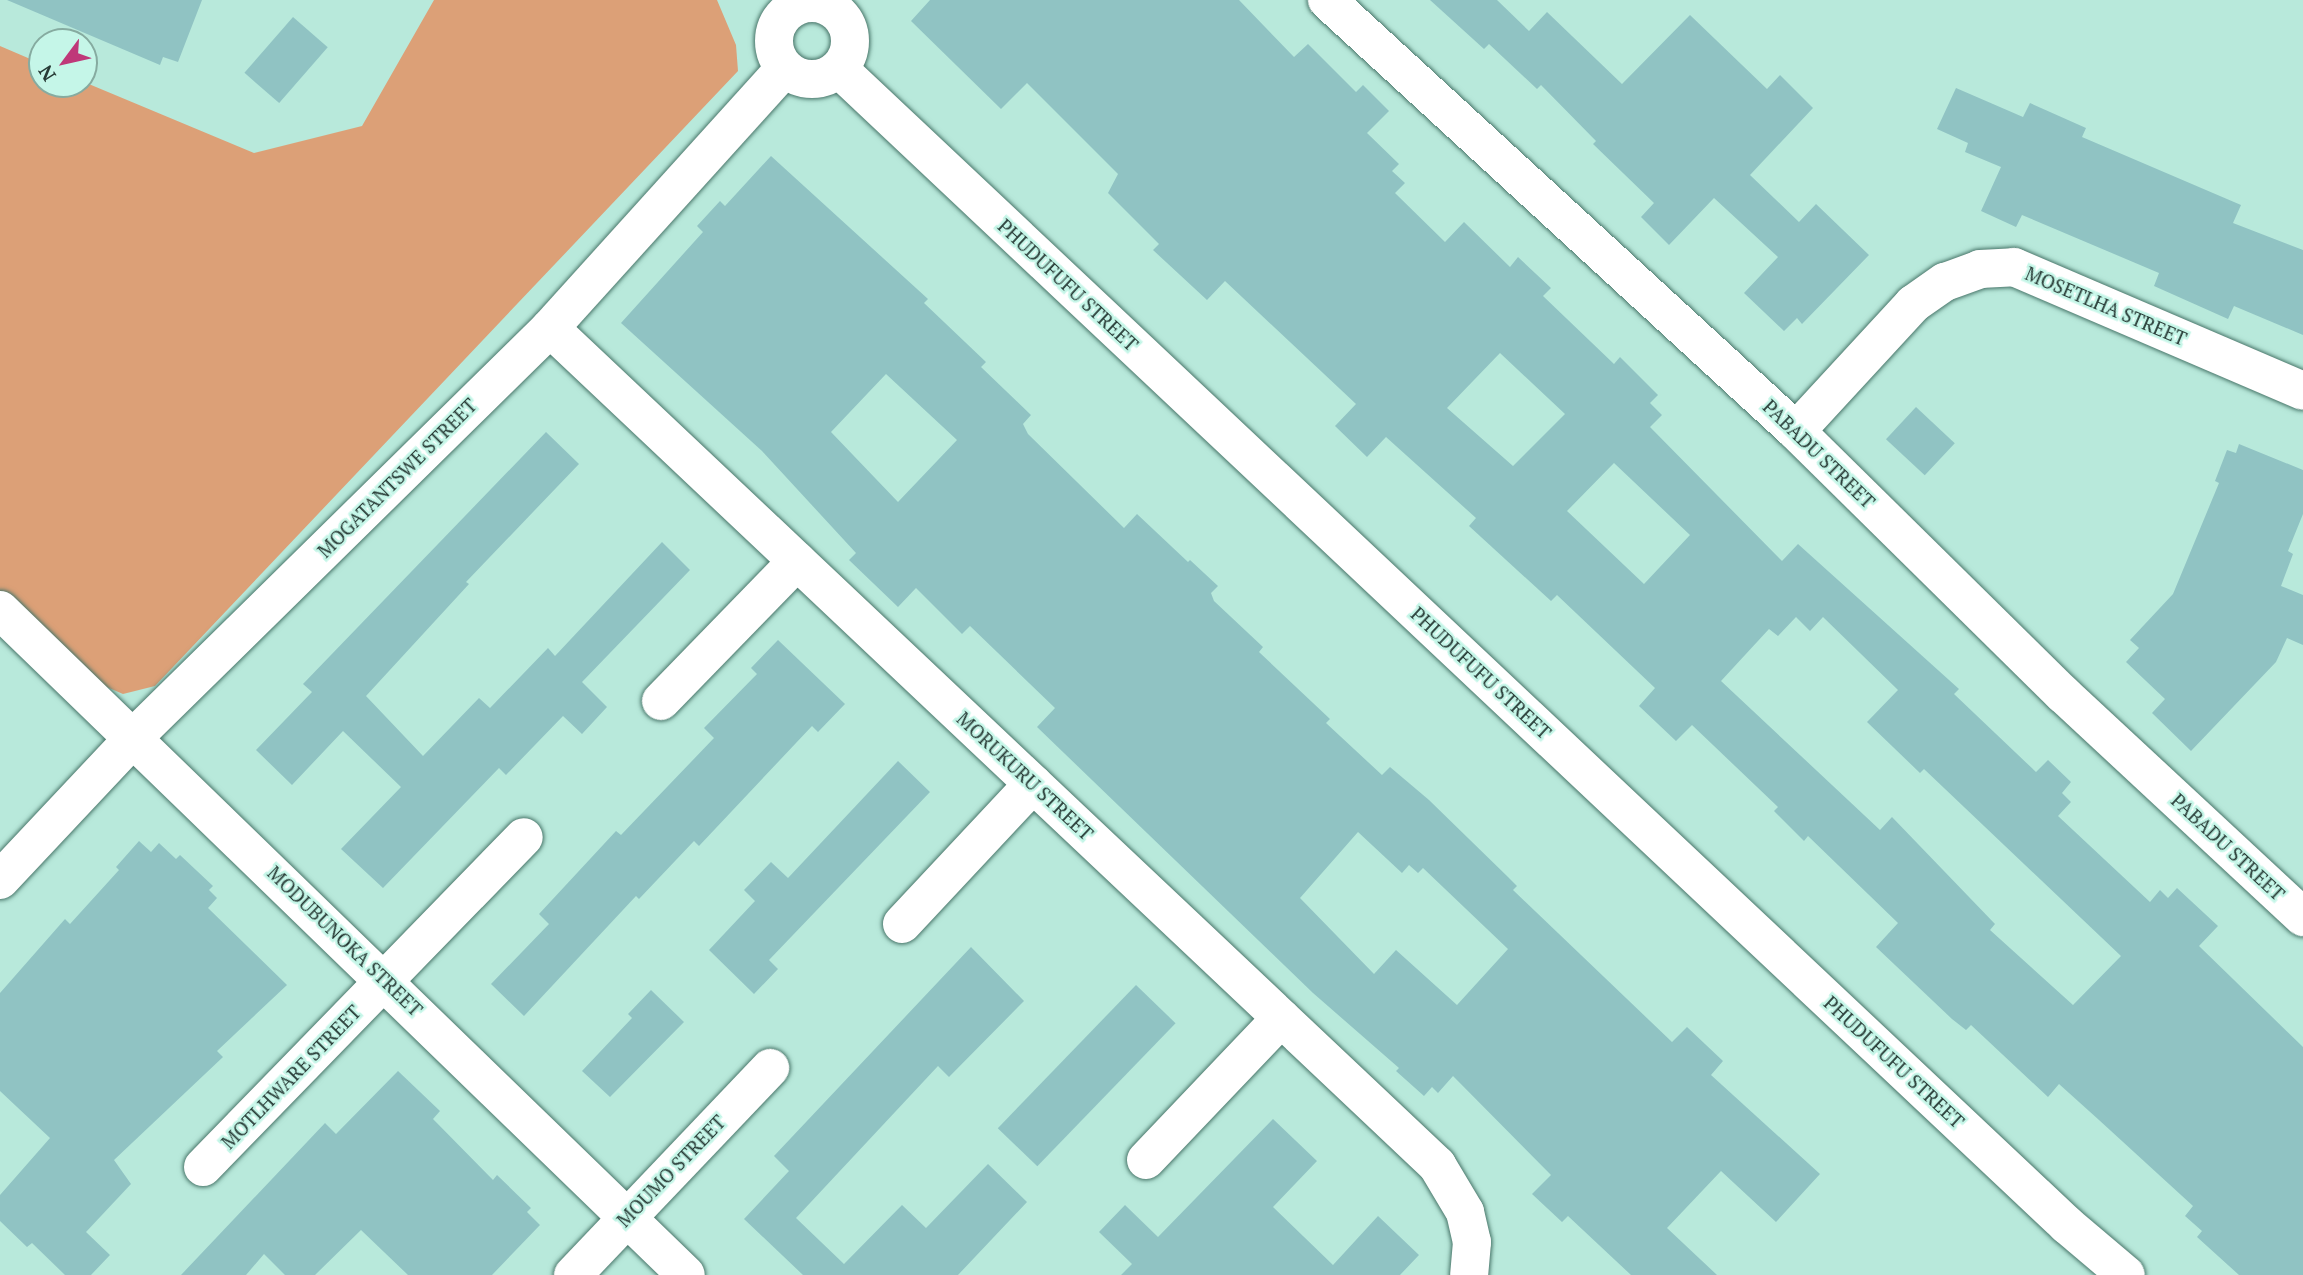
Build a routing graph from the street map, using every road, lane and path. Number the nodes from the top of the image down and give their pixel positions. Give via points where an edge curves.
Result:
1 (1327, 0) edge
2 (845, 6) edge
3 (771, 8) edge
4 (785, 68) junction
5 (839, 69) junction
6 (550, 328) junction
7 (2303, 391) edge
8 (1796, 431) junction
9 (797, 561) junction
10 (0, 610) edge
11 (661, 701) dead end
12 (135, 736) junction
13 (1032, 784) junction
14 (524, 837) dead end
15 (0, 880) edge
16 (2303, 916) edge
17 (902, 925) dead end
18 (385, 980) junction
19 (1281, 1018) junction
20 (770, 1068) dead end
21 (1146, 1160) dead end
22 (203, 1167) dead end
23 (627, 1217) junction
24 (1471, 1259) edge
25 (573, 1275) edge
26 (686, 1275) edge
27 (2126, 1275) edge

1 - 8 street, PABADU STREET
2 - 3 street via 817,2
2 - 5 street via 850,47
3 - 4 street via 775,52
4 - 5 street via 802,78 815,79
4 - 6 street, MOGATANTSWE STREET
5 - 27 street, PHUDUFUFU STREET via 2067,1225
6 - 9 street, MORUKURU STREET
6 - 12 street, MOGATANTSWE STREET
7 - 8 street, MOSETLHA STREET via 2014,267 1980,269 1945,282 1913,304
8 - 16 street, PABADU STREET via 2063,694
9 - 11 street
9 - 13 street, MORUKURU STREET
10 - 12 street, MODUBUNOKA STREET
12 - 15 street, MOGATANTSWE STREET
12 - 18 street, MODUBUNOKA STREET
13 - 17 street
13 - 19 street, MORUKURU STREET
14 - 18 street, MOTLHWARE STREET
18 - 22 street, MOTLHWARE STREET
18 - 23 street, MODUBUNOKA STREET
19 - 21 street
19 - 24 street, MORUKURU STREET via 1437,1165 1465,1212
20 - 23 street, MOUMO STREET
23 - 25 street, MOUMO STREET
23 - 26 street, MODUBUNOKA STREET

